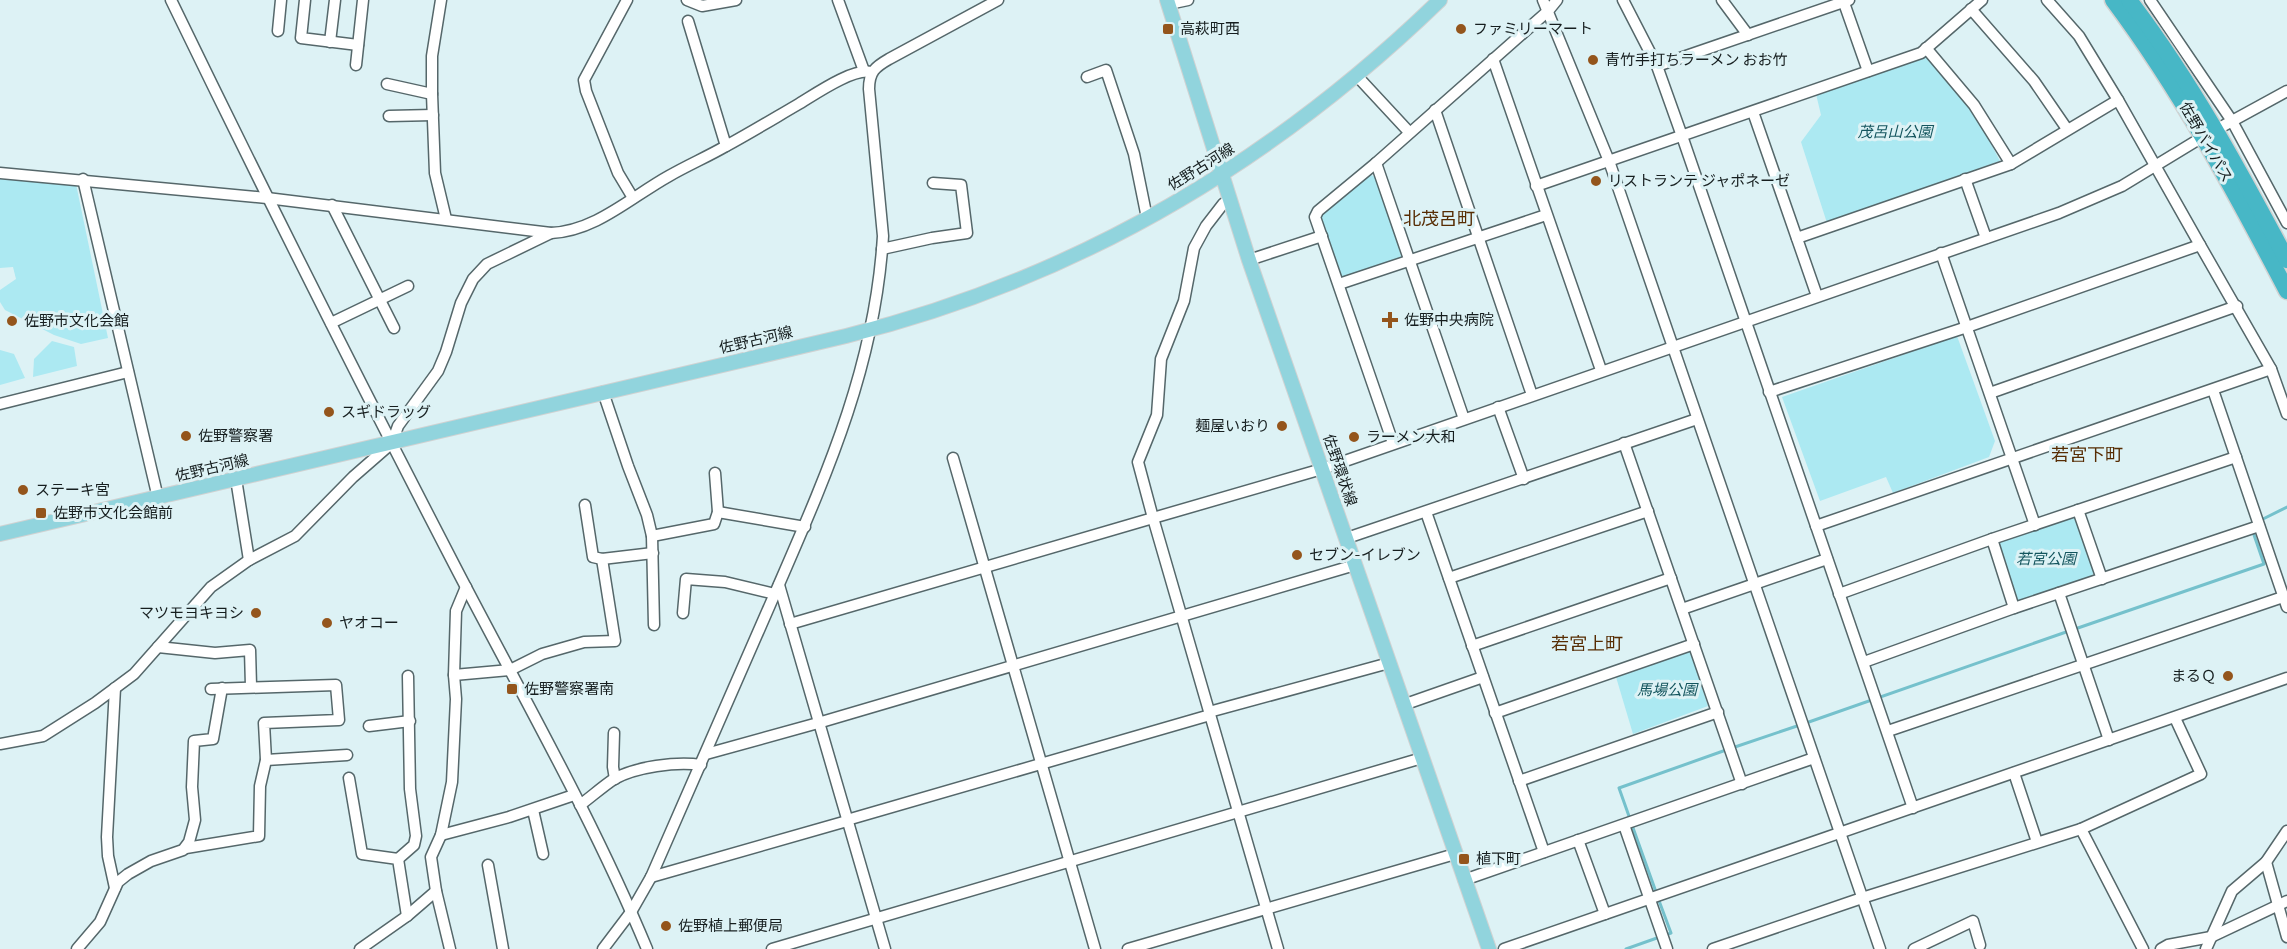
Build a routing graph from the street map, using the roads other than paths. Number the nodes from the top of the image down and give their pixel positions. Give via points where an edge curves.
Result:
1 (171, 0) edge
2 (281, 0) edge
3 (305, 0) edge
4 (335, 0) edge
5 (363, 0) edge
6 (441, 0) edge
7 (627, 0) edge
8 (687, 0) edge
9 (736, 0) edge
10 (838, 0) edge
11 (998, 0) edge
12 (1188, 0) edge
13 (1440, 0) edge
14 (1543, 0) edge
15 (1557, 0) edge
16 (1623, 0) edge
17 (1722, 0) edge
18 (1982, 0) edge
19 (2047, 0) edge
20 (2113, 0) edge
21 (2129, 0) edge
22 (2150, 0) edge
23 (1846, 1) edge
24 (1168, 2) edge
25 (1971, 9) junction
26 (1548, 11) junction
27 (688, 21) dead end
28 (278, 31) dead end
29 (1748, 35) junction
30 (330, 42) junction
31 (358, 45) junction
32 (1926, 48) junction
33 (1493, 59) junction
34 (356, 65) dead end
35 (1657, 66) junction
36 (868, 71) junction
37 (1868, 71) junction
38 (1357, 76) junction
39 (1087, 77) dead end
40 (387, 84) dead end
41 (2287, 91) edge
42 (432, 93) junction
43 (2118, 100) junction
44 (1435, 110) junction
45 (1753, 112) junction
46 (389, 116) dead end
47 (433, 116) junction
48 (2228, 123) junction
49 (2067, 129) junction
50 (1409, 132) junction
51 (1682, 136) junction
52 (2196, 141) dead end
53 (726, 146) junction
54 (1609, 161) junction
55 (1376, 163) junction
56 (2011, 164) junction
57 (2155, 166) junction
58 (0, 173) edge
59 (1221, 174) junction
60 (83, 179) junction
61 (1965, 179) junction
62 (933, 183) dead end
63 (1536, 186) junction
64 (267, 198) junction
65 (633, 198) junction
66 (1229, 200) junction
67 (332, 205) junction
68 (1546, 215) junction
69 (1148, 218) junction
70 (446, 219) junction
71 (2287, 223) edge
72 (551, 233) junction
73 (1322, 236) junction
74 (1478, 238) junction
75 (1797, 238) junction
76 (1986, 238) junction
77 (2200, 245) junction
78 (882, 249) junction
79 (1941, 254) junction
80 (1249, 260) junction
81 (2287, 260) edge
82 (1410, 261) junction
83 (1339, 284) junction
84 (408, 286) dead end
85 (2287, 291) edge
86 (1817, 296) junction
87 (380, 300) junction
88 (2237, 306) junction
89 (1744, 321) junction
90 (331, 323) junction
91 (1967, 327) junction
92 (394, 328) dead end
93 (871, 329) junction
94 (1672, 346) junction
95 (2271, 369) junction
96 (1601, 370) junction
97 (128, 372) junction
98 (2213, 390) junction
99 (603, 392) junction
100 (1769, 392) junction
101 (1990, 393) junction
102 (1532, 395) junction
103 (0, 404) edge
104 (1498, 407) junction
105 (2287, 414) edge
106 (1464, 419) junction
107 (1697, 419) junction
108 (392, 443) junction
109 (1393, 443) junction
110 (1624, 443) junction
111 (2236, 457) junction
112 (953, 458) dead end
113 (2012, 459) junction
114 (1322, 468) junction
115 (715, 473) dead end
116 (236, 479) junction
117 (1524, 479) junction
118 (159, 498) junction
119 (585, 505) dead end
120 (2078, 510) junction
121 (1648, 511) junction
122 (718, 512) junction
123 (1426, 512) junction
124 (1153, 518) junction
125 (2035, 525) junction
126 (1816, 526) junction
127 (2259, 526) junction
128 (805, 528) junction
129 (0, 534) edge
130 (652, 536) junction
131 (1347, 538) junction
132 (1992, 539) junction
133 (653, 553) junction
134 (1827, 558) junction
135 (602, 559) junction
136 (249, 560) junction
137 (1355, 565) junction
138 (984, 567) junction
139 (1671, 578) junction
140 (1449, 579) junction
141 (2102, 579) junction
142 (1754, 584) junction
143 (466, 587) junction
144 (777, 590) junction
145 (2059, 593) junction
146 (1839, 594) junction
147 (2285, 602) edge
148 (2014, 608) junction
149 (1682, 609) junction
150 (683, 613) dead end
151 (1182, 616) junction
152 (790, 624) junction
153 (654, 625) dead end
154 (1694, 644) junction
155 (1472, 646) junction
156 (158, 647) junction
157 (1864, 662) junction
158 (1389, 663) junction
159 (2083, 664) junction
160 (1012, 666) junction
161 (510, 670) junction
162 (454, 675) junction
163 (408, 676) dead end
164 (1483, 677) junction
165 (2287, 678) edge
166 (251, 686) junction
167 (115, 688) junction
168 (1403, 705) junction
169 (1718, 712) junction
170 (1210, 713) junction
171 (1496, 713) junction
172 (2175, 718) junction
173 (410, 722) junction
174 (818, 723) junction
175 (369, 726) dead end
176 (1888, 731) junction
177 (614, 733) dead end
178 (2109, 740) junction
179 (0, 744) edge
180 (706, 754) junction
181 (347, 755) dead end
182 (1422, 758) junction
183 (1814, 758) junction
184 (266, 760) junction
185 (1041, 764) junction
186 (701, 765) junction
187 (2014, 773) junction
188 (349, 778) dead end
189 (615, 778) junction
190 (1519, 781) junction
191 (1743, 784) junction
192 (574, 795) junction
193 (580, 805) junction
194 (1913, 808) junction
195 (533, 810) junction
196 (1238, 812) junction
197 (847, 821) junction
198 (1624, 825) junction
199 (2081, 829) junction
200 (2287, 831) edge
201 (1839, 832) junction
202 (441, 835) junction
203 (1578, 840) junction
204 (2037, 842) junction
205 (186, 848) junction
206 (1544, 852) junction
207 (543, 854) dead end
208 (1455, 854) junction
209 (398, 859) junction
210 (1070, 862) junction
211 (2266, 862) junction
212 (488, 865) dead end
213 (651, 877) junction
214 (1464, 880) junction
215 (115, 888) junction
216 (435, 891) junction
217 (1862, 898) junction
218 (1650, 899) junction
219 (2282, 904) edge
220 (1266, 908) junction
221 (631, 912) junction
222 (1605, 914) junction
223 (407, 916) junction
224 (876, 918) junction
225 (2211, 937) junction
226 (2287, 937) edge
227 (1980, 945) dead end
228 (77, 949) edge
229 (360, 949) edge
230 (450, 949) edge
231 (503, 949) edge
232 (603, 949) edge
233 (647, 949) edge
234 (772, 949) edge
235 (885, 949) edge
236 (1095, 949) edge
237 (1128, 949) edge
238 (1278, 949) edge
239 (1488, 949) edge
240 (1504, 949) edge
241 (1667, 949) edge
242 (1713, 949) edge
243 (1880, 949) edge
244 (1914, 949) edge
245 (2143, 949) edge
246 (2161, 949) edge
247 (2206, 949) edge

1 - 64 street
2 - 28 street
3 - 30 street via 301,38
4 - 30 street
5 - 31 street
6 - 42 street via 432,56
7 - 65 street via 584,80 618,173
8 - 9 street via 702,6
10 - 36 street
11 - 36 street
12 - 24 street
13 - 38 main road, 佐野古河線
14 - 26 street
15 - 26 street
16 - 35 street
17 - 29 street
18 - 25 street
19 - 43 street via 2079,36
20 - 85 highway, 佐野バイパス via 2219,161
21 - 81 highway, 佐野バイパス via 2228,149
22 - 48 street
23 - 29 street
23 - 37 street
24 - 59 main road, 佐野環状線
25 - 32 street
25 - 49 street via 2034,81
26 - 33 street
26 - 54 street
27 - 53 street
29 - 35 street
30 - 31 street
31 - 34 street
32 - 37 street
32 - 56 street via 1974,105
33 - 44 street
33 - 63 street
35 - 51 street
36 - 53 street via 820,91
36 - 78 street
37 - 45 street
38 - 50 street
38 - 59 main road, 佐野古河線 via 1270,143
39 - 69 street via 1106,70 1134,154
40 - 42 street
41 - 48 street
42 - 47 street
43 - 49 street
43 - 57 street
44 - 50 street
44 - 74 street
45 - 51 street
45 - 75 street
46 - 47 street
47 - 70 street via 435,172
48 - 71 street
49 - 56 street
50 - 55 street
51 - 54 street
51 - 89 street
52 - 57 street
53 - 65 street
54 - 63 street
54 - 94 street
55 - 73 street via 1318,211 1315,217
55 - 82 street
56 - 61 street
57 - 76 street via 2097,197
57 - 77 street
58 - 60 street
59 - 66 main road, 佐野環状線
59 - 69 main road, 佐野古河線
60 - 64 street
60 - 97 street
61 - 75 street
61 - 76 street
62 - 78 street via 961,185 967,233
63 - 68 street
64 - 67 street
64 - 90 street
65 - 72 street via 583,228
66 - 80 main road, 佐野環状線
66 - 124 street via 1206,226 1194,248 1184,301 1161,359 1157,415 1138,462
67 - 70 street
67 - 87 street
68 - 74 street
68 - 96 street
69 - 93 main road, 佐野古河線 via 996,289
70 - 72 street
72 - 108 street via 487,264 473,279 438,371 398,426
73 - 80 street
73 - 83 street
74 - 82 street
74 - 102 street
75 - 86 street
76 - 79 street
77 - 88 street
77 - 91 street
78 - 93 street
79 - 86 street
79 - 91 street
80 - 114 main road, 佐野環状線
82 - 83 street
82 - 106 street
83 - 109 street
84 - 87 street
86 - 89 street
87 - 90 street
87 - 92 street
88 - 95 street
88 - 101 street
89 - 94 street
89 - 100 street
90 - 108 street
91 - 100 street
91 - 101 street
93 - 99 main road, 佐野古河線
93 - 128 street via 849,413
94 - 96 street
94 - 107 street
95 - 98 street
95 - 105 street
96 - 102 street
97 - 103 street
97 - 118 street
98 - 111 street
98 - 113 street
99 - 108 main road, 佐野古河線
99 - 130 street
100 - 126 street
101 - 113 street
102 - 104 street
104 - 106 street
104 - 117 street
106 - 109 street
107 - 110 street
107 - 142 street
108 - 116 main road, 佐野古河線
108 - 136 street via 295,536
108 - 143 street
109 - 114 street
110 - 117 street
110 - 121 street
111 - 120 street
111 - 127 street
112 - 138 street
113 - 125 street
113 - 126 street
114 - 124 street
114 - 131 main road, 佐野環状線
115 - 122 street
116 - 118 main road, 佐野古河線
116 - 136 street
117 - 123 street
118 - 129 main road, 佐野古河線
119 - 135 street via 593,557
120 - 125 street
120 - 141 street
121 - 139 street
121 - 140 street
122 - 128 street
122 - 130 street via 714,524
123 - 131 street
123 - 140 street
124 - 138 street
124 - 151 street
125 - 132 street
126 - 134 street
127 - 141 street
127 - 147 street
128 - 144 street
130 - 133 street
131 - 137 main road, 佐野環状線
132 - 146 street
132 - 148 street
133 - 135 street
133 - 153 street
134 - 142 street
134 - 146 street
135 - 161 street via 615,641 584,642 542,654
136 - 156 street via 211,587
137 - 151 street
137 - 158 main road, 佐野環状線
138 - 152 street
138 - 160 street
139 - 149 street
139 - 155 street
140 - 155 street
141 - 145 street
142 - 149 street
142 - 183 street
143 - 161 street
143 - 162 street via 456,610
144 - 150 street via 686,579
144 - 152 street
144 - 180 street
145 - 148 street
145 - 159 street
146 - 157 street
147 - 159 street
148 - 157 street
149 - 154 street
151 - 160 street
151 - 170 street
152 - 174 street
154 - 169 street
154 - 171 street
155 - 164 street
156 - 166 street via 215,653 250,650
156 - 167 street
157 - 176 street
158 - 168 main road, 佐野環状線
158 - 170 street
159 - 176 street
159 - 178 street
160 - 174 street
160 - 185 street
161 - 162 street
161 - 192 street
162 - 202 street via 452,782
163 - 173 street
164 - 168 street
164 - 171 street
165 - 172 street
166 - 184 street via 336,685 339,720 264,723
166 - 205 street via 216,689 213,739 194,741 195,820
167 - 179 street via 43,736
167 - 215 street via 107,837
168 - 182 main road, 佐野環状線
169 - 190 street
169 - 191 street
170 - 185 street
170 - 196 street
171 - 190 street
172 - 178 street
172 - 199 street via 2201,774
173 - 175 street
173 - 209 street via 410,789 416,836 414,845
174 - 180 street
174 - 197 street
176 - 194 street
177 - 189 street
178 - 187 street
180 - 186 street
181 - 184 street
182 - 196 street
182 - 208 main road, 佐野環状線
183 - 191 street
183 - 201 street
184 - 205 street via 260,786 259,836
185 - 197 street
185 - 210 street
186 - 189 street via 685,762
186 - 213 street
187 - 194 street
187 - 204 street
188 - 209 street via 362,854
189 - 193 street
190 - 206 street
191 - 198 street
192 - 193 street
192 - 195 street
193 - 221 street
194 - 201 street
195 - 202 street
195 - 207 street
196 - 210 street
196 - 220 street
197 - 213 street
197 - 224 street
198 - 203 street
198 - 218 street
199 - 204 street
199 - 245 street
200 - 211 street
201 - 217 street
201 - 218 street
202 - 216 street via 431,858
203 - 206 street
203 - 222 street
204 - 217 street
205 - 215 street via 137,868
206 - 214 street
208 - 214 main road, 佐野環状線
208 - 220 street
209 - 223 street
210 - 224 street
210 - 236 street
211 - 219 street
211 - 225 street via 2232,891
212 - 231 street
213 - 221 street
214 - 239 main road, 佐野環状線
215 - 228 street via 100,922
216 - 223 street
216 - 230 street
217 - 242 street
217 - 243 street
218 - 222 street
218 - 241 street
219 - 225 street
219 - 226 street
220 - 237 street
220 - 238 street
221 - 232 street
221 - 233 street
222 - 240 street
223 - 229 street
224 - 234 street
224 - 235 street
225 - 246 street
225 - 247 street
227 - 244 street via 1973,921

